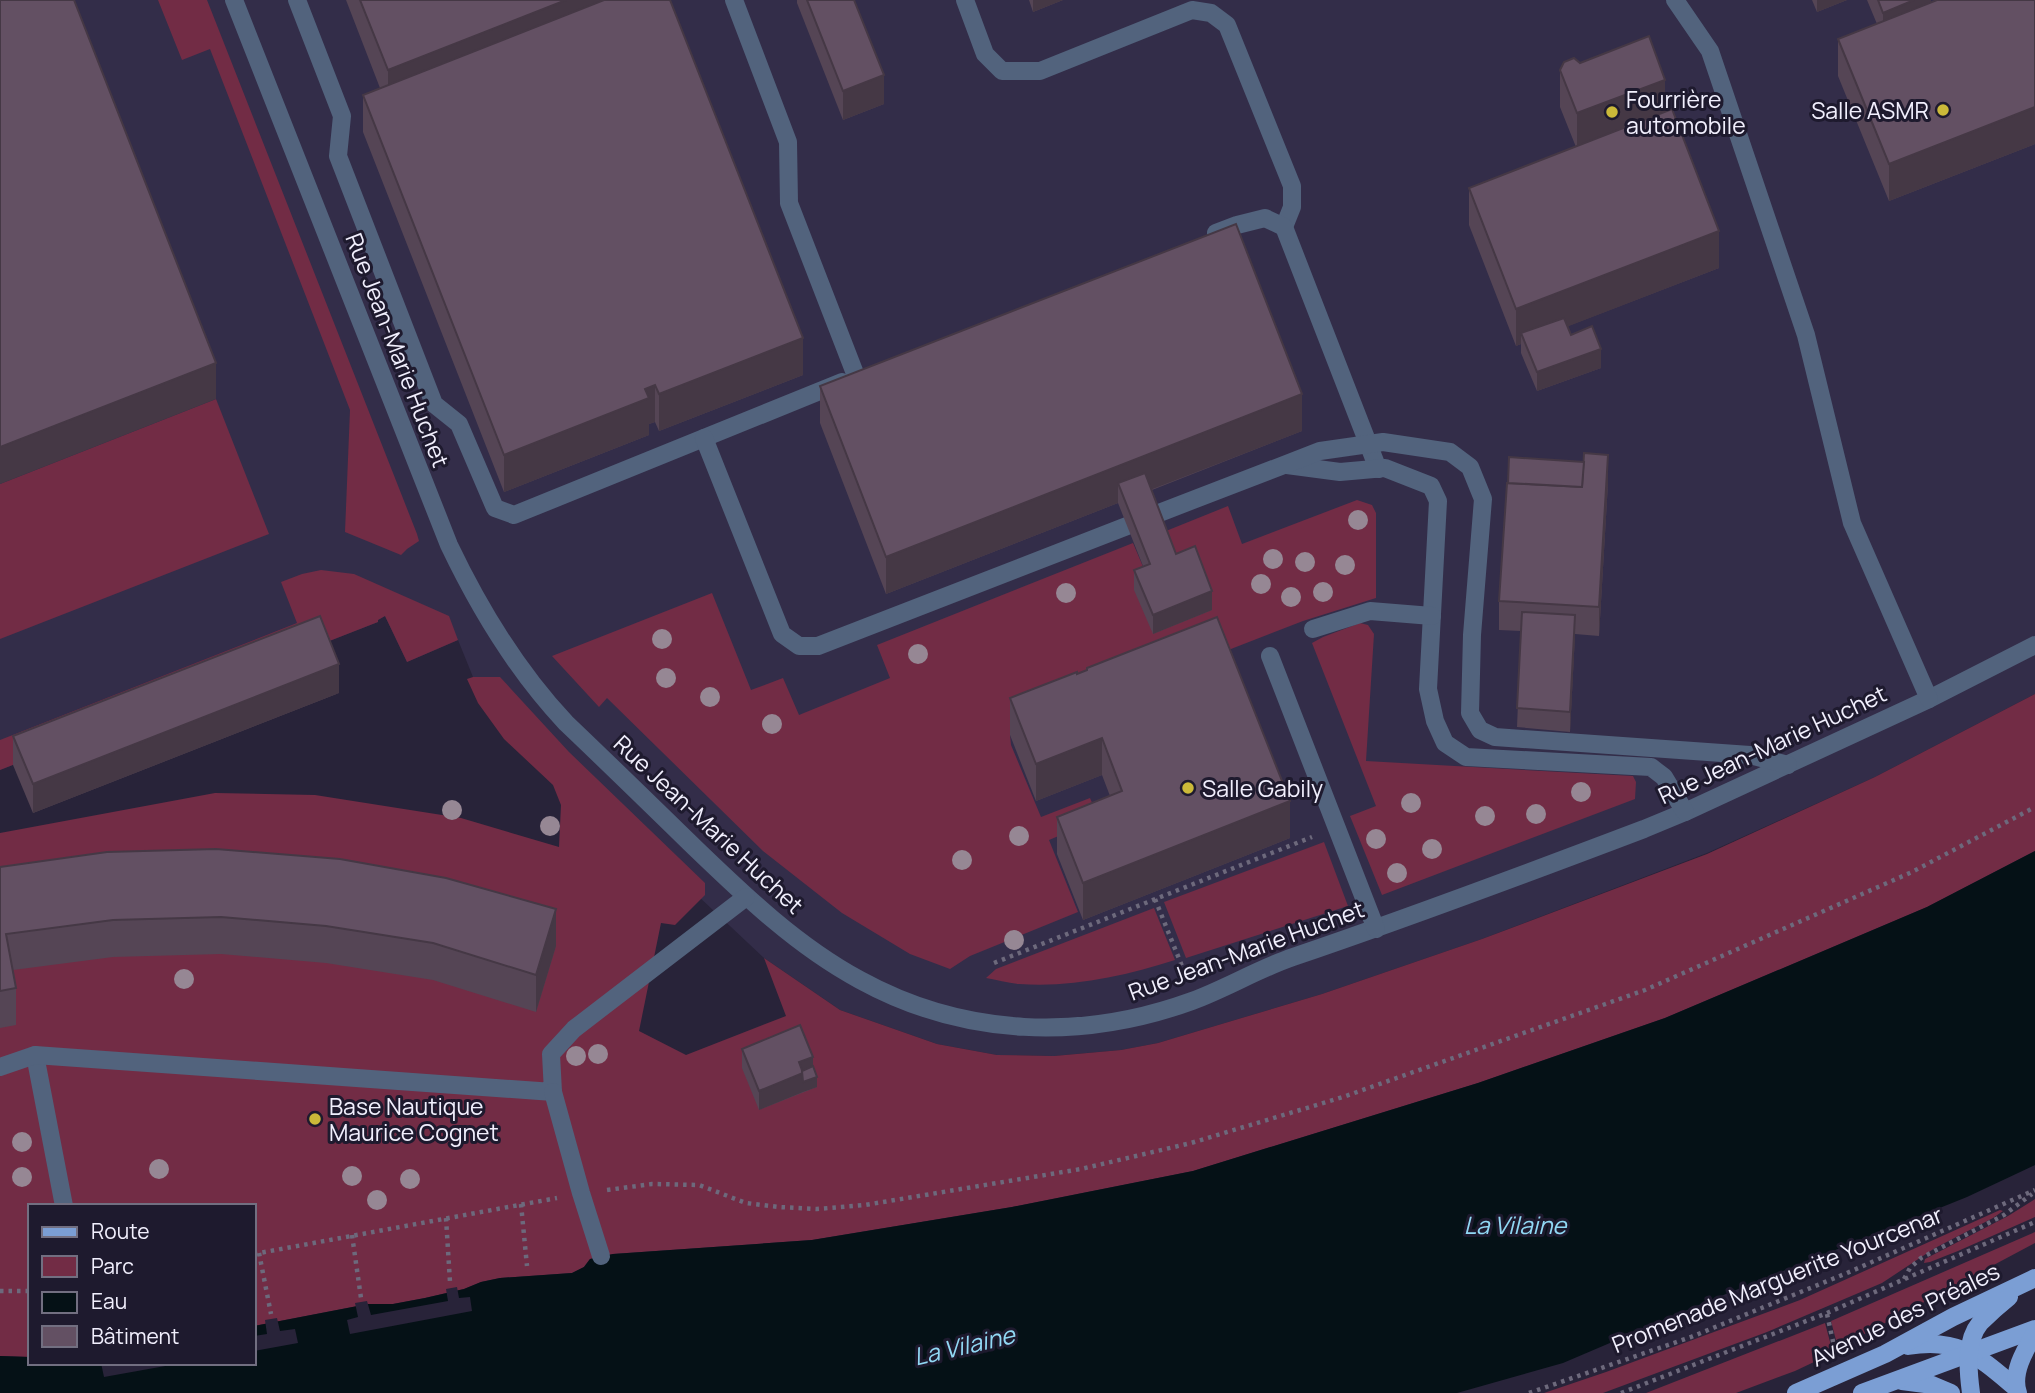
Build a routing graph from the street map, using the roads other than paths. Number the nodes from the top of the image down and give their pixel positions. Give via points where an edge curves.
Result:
1 (234, 0) edge
2 (297, 0) edge
3 (734, 0) edge
4 (965, 0) edge
5 (1675, 0) edge
6 (1208, 7) edge
7 (1284, 227) junction
8 (1199, 240) edge
9 (704, 438) junction
10 (1368, 444) junction
11 (1284, 465) junction
12 (1378, 468) junction
13 (1154, 515) edge
14 (1127, 526) edge
15 (1432, 616) junction
16 (1312, 629) dead end
17 (2035, 645) edge
18 (1270, 656) dead end
19 (1929, 699) junction
20 (1788, 765) junction
21 (1685, 812) junction
22 (746, 897) junction
23 (1376, 929) junction
24 (35, 1055) junction
25 (0, 1067) edge
26 (553, 1092) junction
27 (64, 1204) edge
28 (601, 1256) dead end
29 (2028, 1281) edge
30 (2035, 1331) edge
31 (1898, 1348) junction
32 (1969, 1353) junction
33 (1898, 1380) junction
34 (2017, 1391) edge
35 (1796, 1393) edge
36 (1862, 1393) edge
37 (1951, 1393) edge
38 (1971, 1393) edge

1 - 22 street, Rue Jean-Marie Huchet via 433,507 483,612 540,696
2 - 9 street via 342,116 338,156 429,392 434,404 459,424 495,508 514,515
3 - 9 street via 788,142 789,203 862,374
4 - 6 street via 985,54 1002,71 1040,71
5 - 19 street via 1710,51 1806,335 1852,523
6 - 7 street via 1227,24 1292,186 1292,207
7 - 8 street via 1265,218
7 - 10 street
9 - 14 street via 782,634 799,646 818,646
10 - 11 street via 1320,451
10 - 12 street
10 - 20 street via 1450,452 1470,467 1483,499 1470,713 1480,730 1495,737 1750,755
11 - 12 street via 1340,472
11 - 13 street
12 - 15 street via 1431,486 1438,501
15 - 16 street via 1370,611
15 - 21 street via 1428,689 1445,743 1466,757 1651,767 1664,777
17 - 19 street, Rue Jean-Marie Huchet
18 - 23 street
19 - 20 street, Rue Jean-Marie Huchet
20 - 21 street, Rue Jean-Marie Huchet
21 - 23 street, Rue Jean-Marie Huchet
22 - 23 street, Rue Jean-Marie Huchet via 824,959 887,994 957,1017 1031,1029 1131,1018 1193,1001 1269,965
22 - 26 street via 574,1030 551,1054
24 - 25 street
24 - 26 street
24 - 27 street
26 - 28 street
29 - 31 main road, Avenue des Préales
29 - 32 main road via 1979,1325
30 - 32 main road
30 - 34 main road via 2017,1370
31 - 32 main road via 1945,1343
31 - 35 main road, Avenue des Préales
32 - 33 main road
32 - 34 main road
32 - 38 main road
33 - 36 main road
33 - 37 main road

